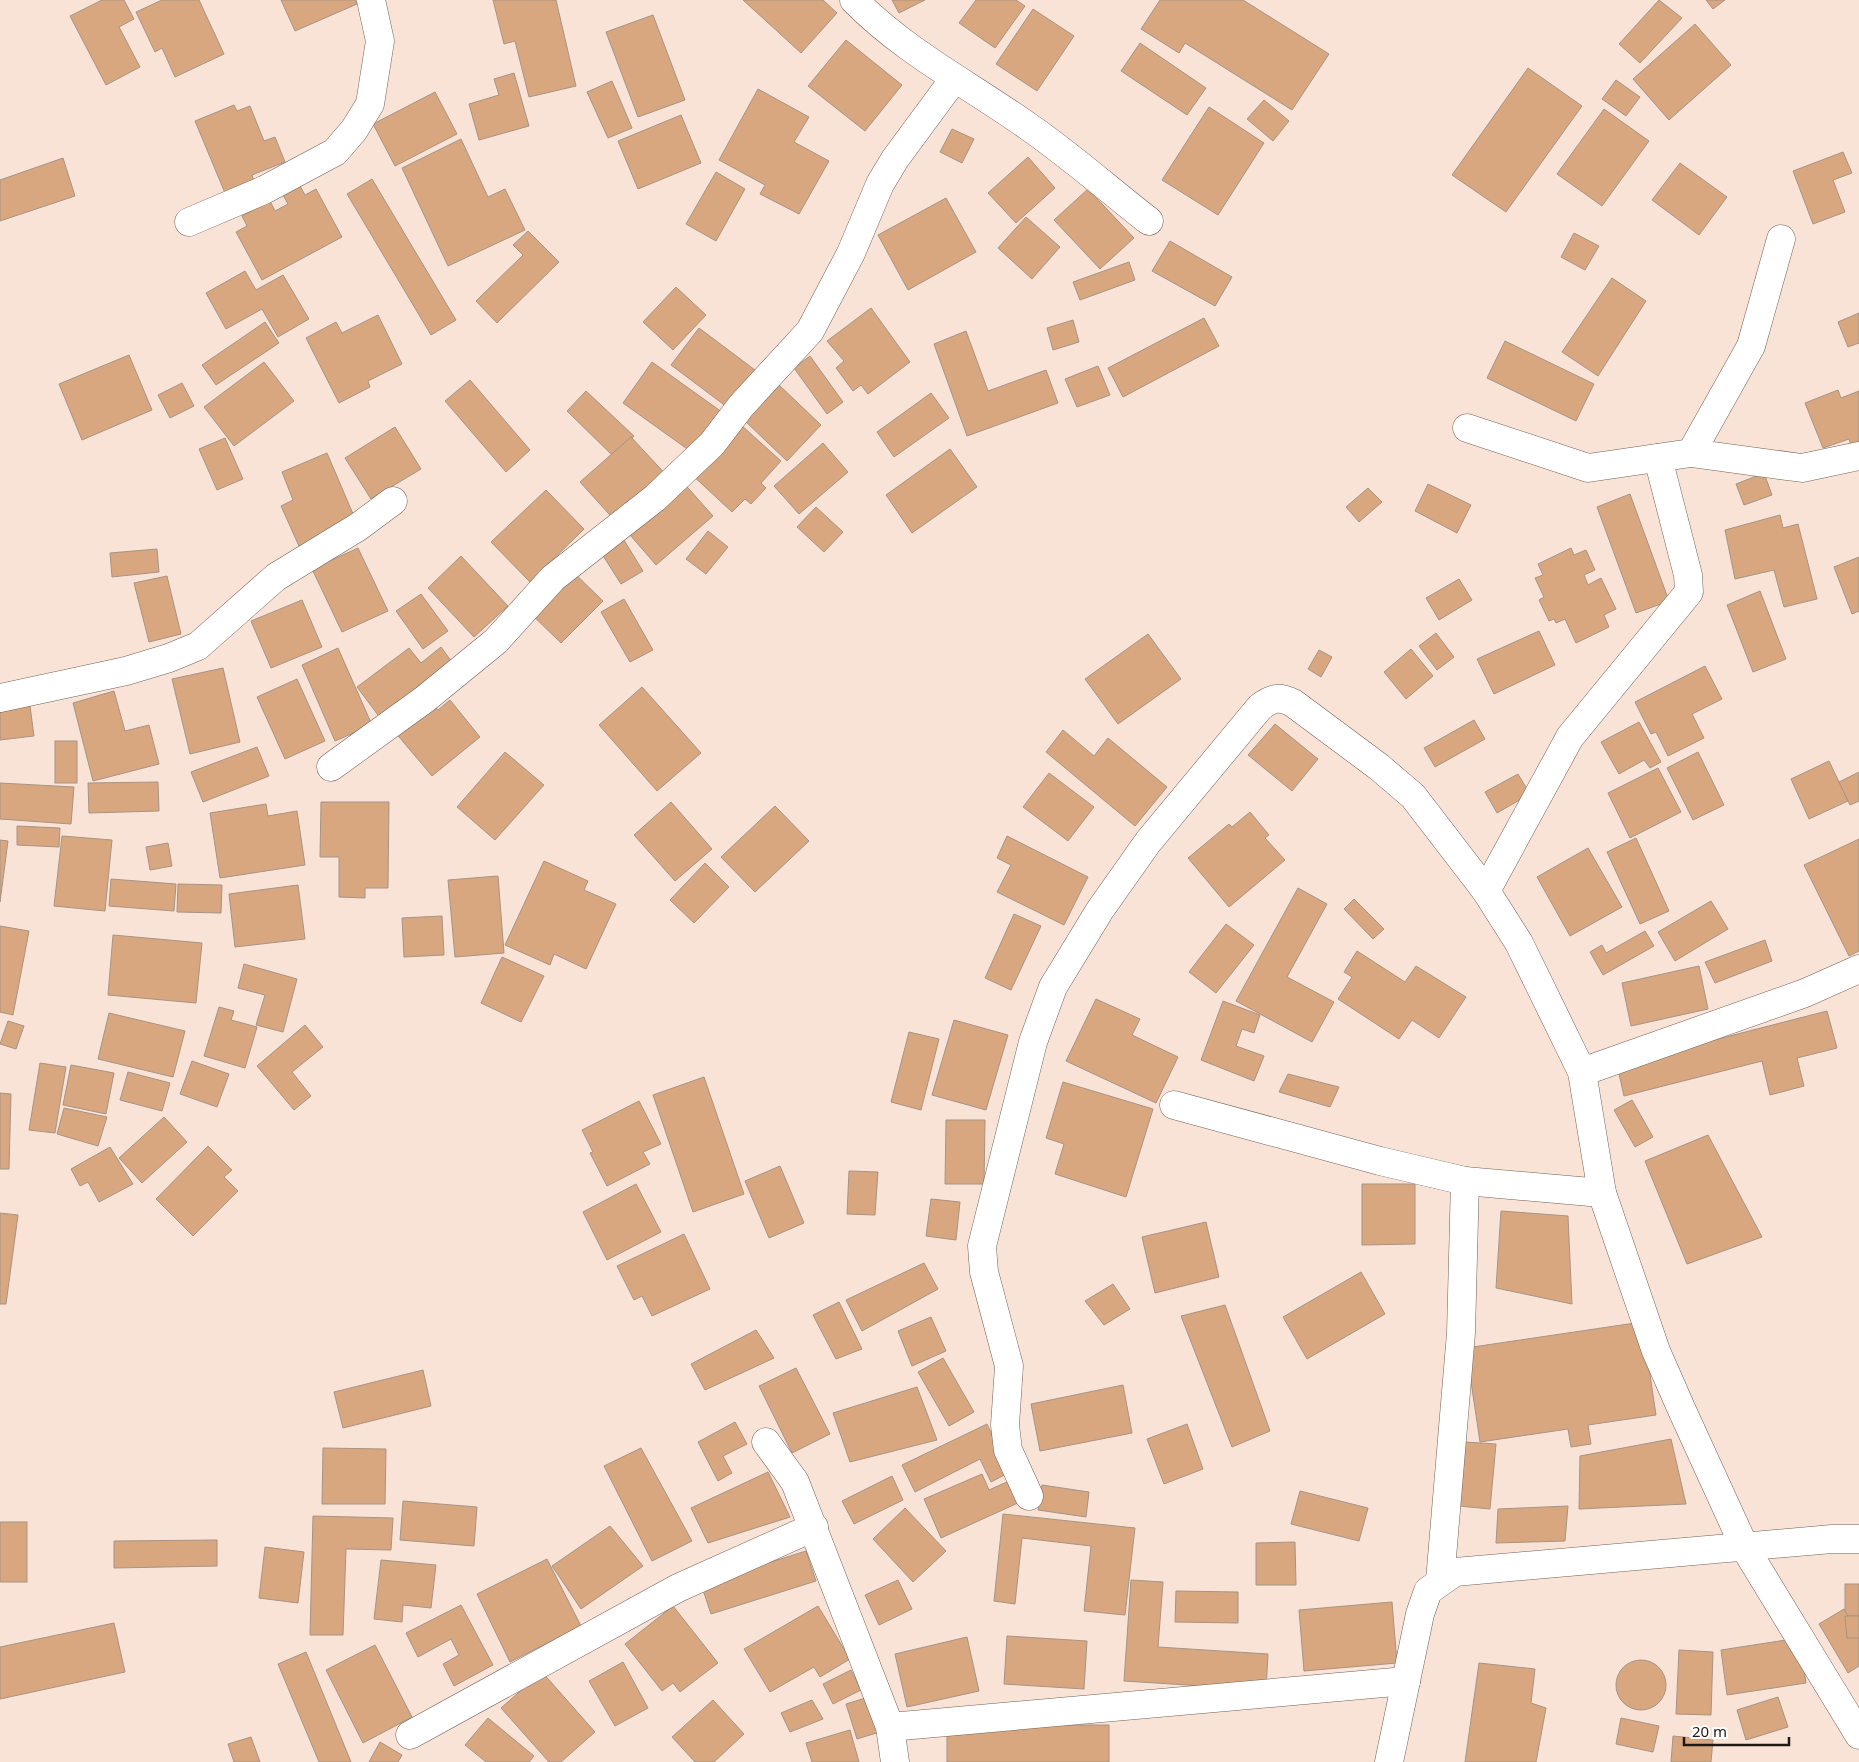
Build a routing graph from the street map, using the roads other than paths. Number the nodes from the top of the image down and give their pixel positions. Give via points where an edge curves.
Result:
1 (371, 0) edge
2 (854, 0) edge
3 (954, 79) junction
4 (1149, 221) dead end
5 (189, 222) dead end
6 (1781, 239) dead end
7 (1466, 428) dead end
8 (1691, 453) junction
9 (1859, 456) edge
10 (1658, 458) junction
11 (393, 501) dead end
12 (0, 698) edge
13 (331, 767) dead end
14 (1486, 891) junction
15 (1859, 969) edge
16 (1582, 1072) junction
17 (1174, 1105) dead end
18 (1465, 1181) junction
19 (1602, 1193) junction
20 (766, 1442) dead end
21 (1029, 1496) dead end
22 (814, 1527) junction
23 (1859, 1539) edge
24 (1745, 1548) junction
25 (1440, 1580) junction
26 (1406, 1681) junction
27 (890, 1727) junction
28 (410, 1735) dead end
29 (1859, 1735) edge
30 (895, 1762) edge
31 (1389, 1762) edge

1 - 5 street via 380,41 370,104 354,130 335,152 264,190
2 - 3 street via 874,21
3 - 4 street via 1030,127
3 - 13 street via 880,184 851,253 810,331 741,406 712,444 655,498 553,578 496,641
6 - 8 street via 1751,346
7 - 10 street via 1588,468
8 - 9 street via 1802,468
8 - 10 street
10 - 14 street via 1688,575 1689,592 1570,737
11 - 12 street via 358,527 276,577 198,646 126,671
14 - 16 street via 1519,943
14 - 21 street via 1413,796 1371,761 1282,698 1260,706 1148,842 1100,910 1053,987 1033,1042 982,1246 984,1272 1010,1366 1005,1425 1008,1450
15 - 16 street via 1805,993
16 - 19 street
17 - 18 street
18 - 19 street
18 - 25 street via 1462,1333
19 - 24 street via 1656,1350
20 - 22 street via 795,1482
22 - 27 street
22 - 28 street via 678,1588
23 - 24 street
24 - 25 street via 1474,1569 1455,1572
24 - 29 street
25 - 26 street via 1428,1591 1420,1614
26 - 27 street
26 - 31 street
27 - 30 street

